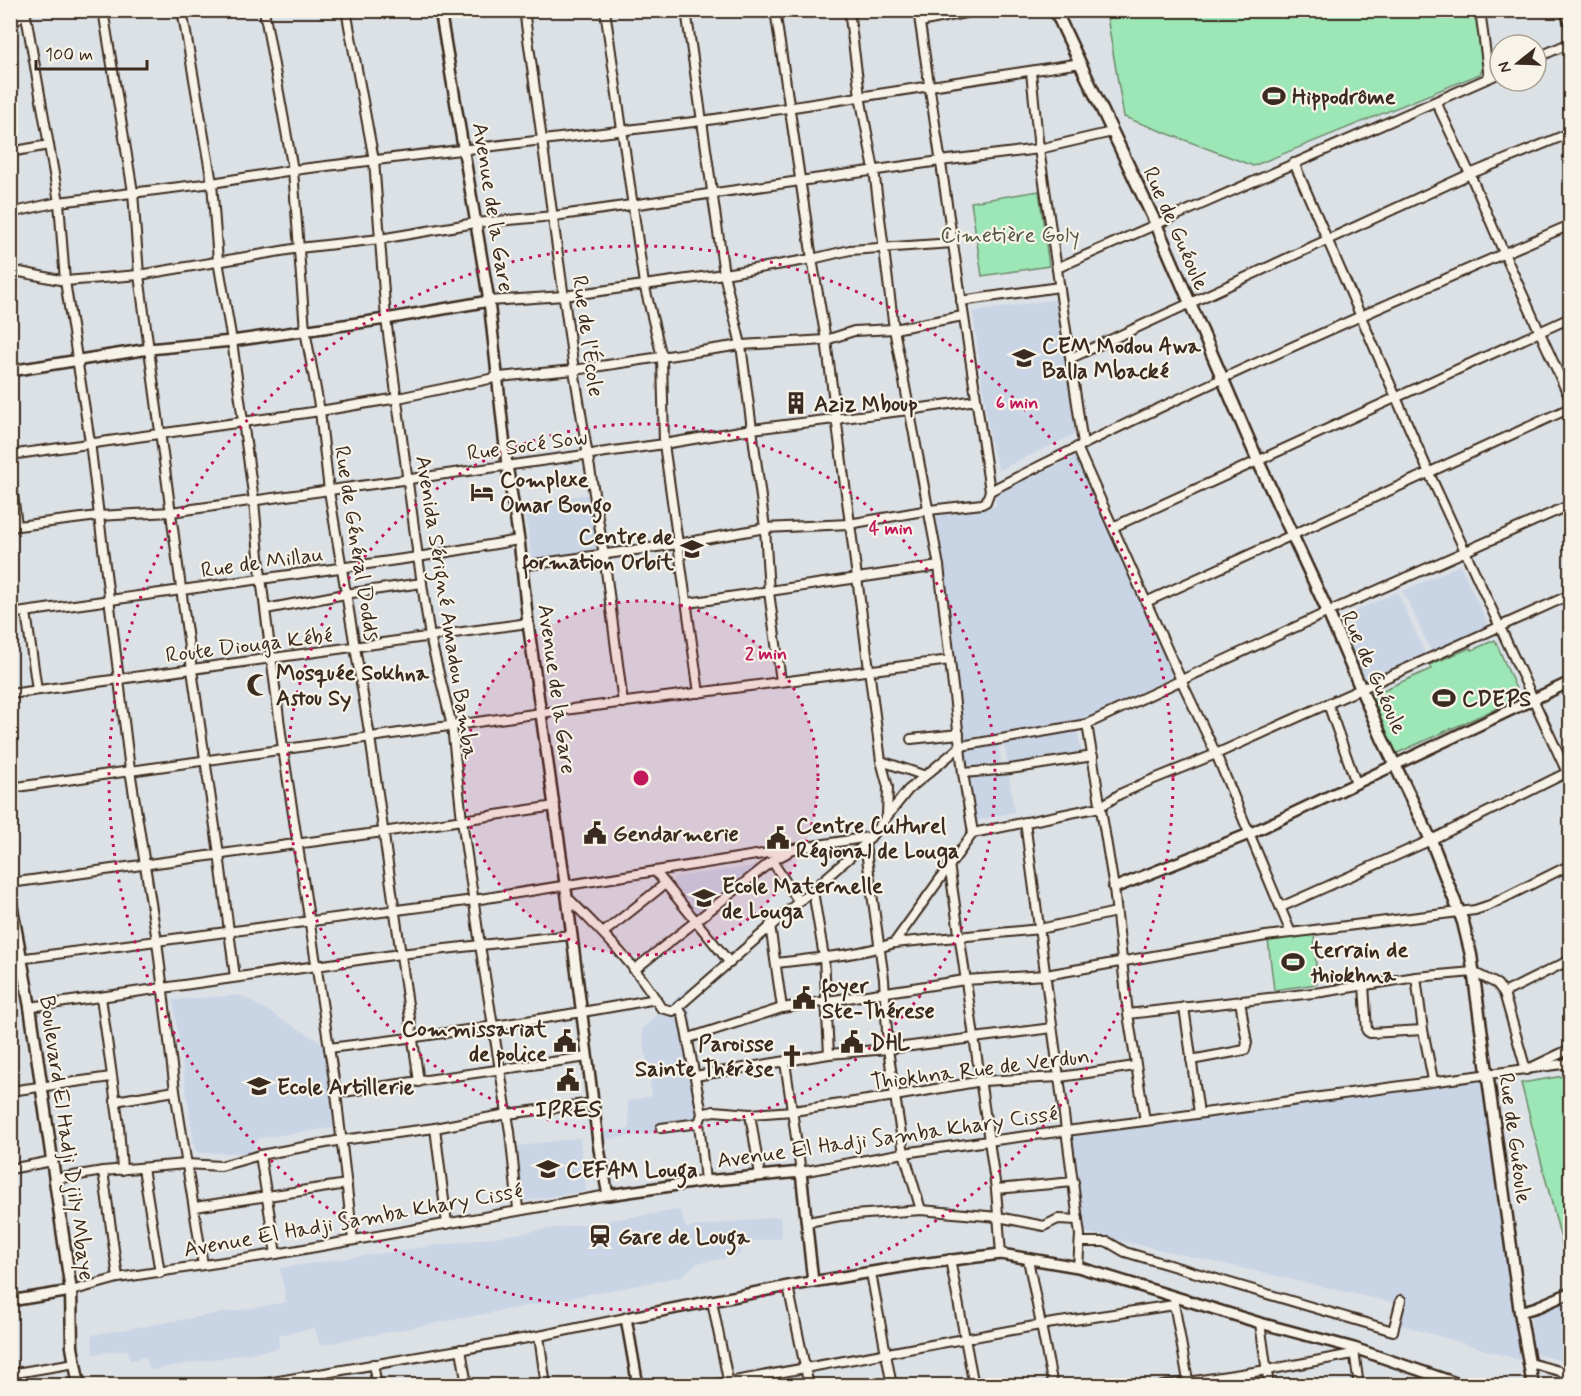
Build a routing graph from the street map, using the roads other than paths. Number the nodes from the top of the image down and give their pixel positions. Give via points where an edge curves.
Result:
1 (103, 10) edge
2 (182, 10) edge
3 (264, 10) edge
4 (346, 10) edge
5 (440, 10) edge
6 (524, 10) edge
7 (605, 10) edge
8 (686, 10) edge
9 (775, 10) edge
10 (849, 10) edge
11 (918, 10) edge
12 (980, 10) edge
13 (1055, 10) edge
14 (1480, 10) edge
15 (1565, 10) edge
16 (25, 11) edge
17 (920, 22) junction
18 (1570, 22) edge
19 (10, 27) edge
20 (1570, 43) edge
21 (1548, 52) edge
22 (1081, 63) junction
23 (1488, 70) edge
24 (1031, 72) junction
25 (1488, 78) edge
26 (929, 88) junction
27 (860, 96) junction
28 (1436, 102) junction
29 (789, 107) junction
30 (702, 121) junction
31 (622, 130) junction
32 (1112, 132) junction
33 (1570, 133) edge
34 (544, 141) junction
35 (49, 145) junction
36 (465, 149) junction
37 (1039, 149) junction
38 (10, 152) edge
39 (374, 160) junction
40 (940, 161) junction
41 (1294, 163) junction
42 (293, 170) junction
43 (874, 170) junction
44 (1470, 174) junction
45 (801, 182) junction
46 (212, 183) junction
47 (133, 192) junction
48 (712, 195) junction
49 (59, 202) junction
50 (632, 204) junction
51 (10, 213) edge
52 (554, 216) junction
53 (475, 223) junction
54 (1156, 224) junction
55 (1570, 225) edge
56 (380, 239) junction
57 (1326, 239) junction
58 (952, 243) junction
59 (884, 247) junction
60 (299, 248) junction
61 (1504, 253) junction
62 (812, 259) junction
63 (218, 261) junction
64 (1057, 268) junction
65 (10, 270) edge
66 (724, 274) junction
67 (140, 275) junction
68 (65, 281) junction
69 (644, 284) junction
70 (1059, 286) junction
71 (564, 296) junction
72 (489, 301) junction
73 (961, 301) junction
74 (1189, 302) junction
75 (963, 316) junction
76 (1359, 316) junction
77 (1570, 318) edge
78 (386, 319) junction
79 (894, 329) junction
80 (305, 330) junction
81 (1540, 331) junction
82 (826, 340) junction
83 (232, 341) junction
84 (741, 345) junction
85 (150, 349) junction
86 (662, 357) junction
87 (1071, 358) junction
88 (78, 361) junction
89 (574, 370) junction
90 (10, 371) edge
91 (499, 377) junction
92 (1222, 378) junction
93 (1396, 397) junction
94 (398, 398) junction
95 (1570, 399) edge
96 (975, 400) junction
97 (1570, 408) edge
98 (909, 410) junction
99 (320, 411) junction
100 (835, 419) junction
101 (243, 422) junction
102 (752, 429) junction
103 (161, 433) junction
104 (90, 442) junction
105 (664, 444) junction
106 (1080, 446) junction
107 (589, 454) junction
108 (10, 455) edge
109 (1258, 461) junction
110 (507, 465) junction
111 (10, 469) edge
112 (1430, 472) junction
113 (408, 479) junction
114 (329, 490) junction
115 (990, 491) junction
116 (254, 501) junction
117 (1570, 505) edge
118 (929, 510) junction
119 (171, 512) junction
120 (98, 516) junction
121 (849, 524) junction
122 (14, 526) edge
123 (1113, 527) junction
124 (765, 528) junction
125 (1291, 535) junction
126 (519, 540) junction
127 (678, 544) junction
128 (1466, 550) junction
129 (604, 555) junction
130 (418, 557) junction
131 (521, 566) junction
132 (939, 566) junction
133 (342, 567) junction
134 (261, 578) junction
135 (858, 579) junction
136 (422, 583) junction
137 (183, 591) junction
138 (769, 592) junction
139 (345, 594) junction
140 (1570, 595) edge
141 (108, 599) junction
142 (1146, 602) junction
143 (688, 603) junction
144 (266, 609) junction
145 (26, 612) junction
146 (1328, 612) junction
147 (10, 614) edge
148 (528, 623) junction
149 (1500, 627) junction
150 (430, 637) junction
151 (355, 648) junction
152 (273, 659) junction
153 (950, 660) junction
154 (192, 670) junction
155 (869, 670) junction
156 (118, 678) junction
157 (1181, 680) junction
158 (781, 681) junction
159 (1570, 681) edge
160 (1361, 689) junction
161 (37, 690) junction
162 (699, 693) junction
163 (10, 694) edge
164 (1535, 698) junction
165 (623, 702) junction
166 (1328, 704) junction
167 (541, 713) junction
168 (1088, 724) junction
169 (452, 726) junction
170 (959, 734) junction
171 (370, 737) junction
172 (911, 739) dead end
173 (961, 746) junction
174 (283, 749) junction
175 (1216, 754) junction
176 (1092, 756) junction
177 (205, 761) junction
178 (881, 761) junction
179 (1395, 765) junction
180 (130, 770) junction
181 (963, 773) junction
182 (1569, 774) edge
183 (923, 775) junction
184 (1356, 783) junction
185 (10, 788) edge
186 (555, 806) junction
187 (1100, 807) junction
188 (887, 816) junction
189 (462, 820) junction
190 (1025, 822) junction
191 (383, 832) junction
192 (973, 833) junction
193 (1249, 834) junction
194 (867, 840) junction
195 (1431, 840) junction
196 (299, 843) junction
197 (790, 851) junction
198 (219, 854) junction
199 (772, 861) junction
200 (144, 864) junction
201 (950, 864) junction
202 (1570, 865) edge
203 (655, 871) junction
204 (10, 883) edge
205 (665, 884) junction
206 (565, 885) junction
207 (1114, 888) junction
208 (813, 891) junction
209 (567, 897) junction
210 (10, 898) edge
211 (474, 900) junction
212 (799, 902) junction
213 (1281, 907) junction
214 (394, 910) junction
215 (1116, 912) junction
216 (1458, 912) junction
217 (309, 920) junction
218 (696, 923) junction
219 (770, 925) junction
220 (1040, 929) junction
221 (230, 931) junction
222 (603, 933) junction
223 (1291, 933) junction
224 (571, 935) junction
225 (960, 937) junction
226 (157, 941) junction
227 (894, 943) junction
228 (480, 945) junction
229 (880, 948) junction
230 (400, 954) junction
231 (824, 957) junction
232 (16, 959) edge
233 (1570, 960) edge
234 (730, 963) junction
235 (776, 963) junction
236 (1123, 963) junction
237 (315, 966) junction
238 (634, 970) junction
239 (1473, 972) junction
240 (1046, 975) junction
241 (235, 977) junction
242 (1416, 977) junction
243 (965, 980) junction
244 (1364, 985) junction
245 (163, 988) junction
246 (885, 993) junction
247 (1504, 993) junction
248 (101, 997) junction
249 (656, 999) junction
250 (825, 1001) junction
251 (1240, 1001) junction
252 (30, 1007) junction
253 (678, 1007) junction
254 (1184, 1007) junction
255 (782, 1008) junction
256 (581, 1013) junction
257 (1128, 1014) junction
258 (493, 1026) junction
259 (1052, 1029) junction
260 (1423, 1030) junction
261 (974, 1037) junction
262 (412, 1038) junction
263 (689, 1038) junction
264 (328, 1048) junction
265 (888, 1049) junction
266 (1570, 1049) edge
267 (829, 1054) junction
268 (587, 1057) junction
269 (1191, 1060) junction
270 (785, 1062) junction
271 (1570, 1063) edge
272 (1135, 1066) junction
273 (1526, 1070) junction
274 (500, 1071) junction
275 (1487, 1074) junction
276 (695, 1076) junction
277 (111, 1077) junction
278 (1060, 1077) junction
279 (1432, 1080) junction
280 (982, 1081) junction
281 (419, 1082) junction
282 (42, 1086) junction
283 (10, 1091) edge
284 (176, 1091) junction
285 (336, 1093) junction
286 (895, 1096) junction
287 (115, 1101) junction
288 (593, 1103) junction
289 (793, 1111) junction
290 (1199, 1113) junction
291 (507, 1114) junction
292 (702, 1114) junction
293 (750, 1114) junction
294 (1145, 1122) junction
295 (699, 1123) junction
296 (435, 1128) junction
297 (661, 1128) dead end
298 (1067, 1131) junction
299 (342, 1140) junction
300 (988, 1141) junction
301 (904, 1153) junction
302 (260, 1155) junction
303 (52, 1161) junction
304 (186, 1164) junction
305 (143, 1168) junction
306 (10, 1169) edge
307 (122, 1170) junction
308 (103, 1171) junction
309 (801, 1172) junction
310 (760, 1175) junction
311 (55, 1179) junction
312 (705, 1181) junction
313 (1074, 1182) junction
314 (347, 1184) junction
315 (996, 1189) junction
316 (608, 1195) junction
317 (266, 1196) junction
318 (195, 1207) junction
319 (518, 1209) junction
320 (921, 1210) junction
321 (998, 1217) junction
322 (1078, 1220) junction
323 (808, 1222) junction
324 (447, 1224) junction
325 (353, 1240) junction
326 (1080, 1242) junction
327 (276, 1254) junction
328 (1001, 1254) junction
329 (950, 1259) junction
330 (1028, 1259) junction
331 (202, 1265) junction
332 (1078, 1267) junction
333 (160, 1272) junction
334 (872, 1273) junction
335 (118, 1278) junction
336 (813, 1282) junction
337 (788, 1286) junction
338 (70, 1291) junction
339 (1570, 1293) edge
340 (1401, 1300) dead end
341 (712, 1301) junction
342 (1173, 1301) junction
343 (10, 1302) edge
344 (1520, 1312) junction
345 (626, 1318) junction
346 (1260, 1323) junction
347 (1040, 1325) junction
348 (539, 1336) junction
349 (964, 1339) junction
350 (460, 1349) junction
351 (1354, 1351) junction
352 (887, 1352) junction
353 (75, 1363) junction
354 (1530, 1363) junction
355 (373, 1364) junction
356 (805, 1367) junction
357 (1267, 1370) junction
358 (10, 1374) edge
359 (1570, 1374) edge
360 (298, 1381) edge
361 (1188, 1383) edge
362 (728, 1384) edge
363 (79, 1386) edge
364 (250, 1386) edge
365 (377, 1386) edge
366 (467, 1386) edge
367 (546, 1386) edge
368 (638, 1386) edge
369 (707, 1386) edge
370 (808, 1386) edge
371 (892, 1386) edge
372 (974, 1386) edge
373 (1053, 1386) edge
374 (1162, 1386) edge
375 (1269, 1386) edge
376 (1359, 1386) edge
377 (1465, 1386) edge
378 (1533, 1386) edge

1 - 47 street
2 - 46 street
3 - 42 street, Rue de Général Dodds
4 - 39 street, Avenida Sérigné Amadou Bamba
5 - 36 street, Avenue de la Gare
6 - 34 street, Rue de l'École
7 - 31 street
8 - 30 street
9 - 29 street
10 - 27 street
11 - 17 street
12 - 17 street
13 - 22 main road, Rue de Guéoule
14 - 23 street
15 - 18 street
16 - 19 street
16 - 35 street
17 - 26 street
20 - 21 street
22 - 24 street
22 - 32 main road, Rue de Guéoule
24 - 26 street
24 - 37 street
25 - 28 street
26 - 27 street
26 - 40 street
27 - 29 street
27 - 43 street
28 - 41 street
28 - 44 street
29 - 30 street
29 - 45 street
30 - 31 street
30 - 48 street
31 - 34 street
31 - 50 street
32 - 37 street
32 - 54 main road, Rue de Guéoule
33 - 44 street
34 - 36 street
34 - 52 street, Rue de l'École
35 - 38 street
35 - 49 street
36 - 39 street
36 - 53 street, Avenue de la Gare
37 - 40 street
37 - 64 street
39 - 42 street
39 - 56 street, Avenida Sérigné Amadou Bamba
40 - 43 street
40 - 58 street
41 - 54 street
41 - 57 street
42 - 46 street
42 - 60 street, Rue de Général Dodds
43 - 45 street
43 - 59 street
44 - 57 street
44 - 61 street
45 - 48 street
45 - 62 street
46 - 47 street
46 - 63 street
47 - 49 street
47 - 67 street
48 - 50 street
48 - 66 street
49 - 51 street
49 - 68 street
50 - 52 street
50 - 69 street
52 - 53 street
52 - 71 street, Rue de l'École
53 - 56 street
53 - 72 street, Avenue de la Gare
54 - 64 street
54 - 74 main road, Rue de Guéoule
55 - 61 street
56 - 60 street
56 - 78 street, Avenida Sérigné Amadou Bamba
57 - 74 street
57 - 76 street
58 - 59 street
58 - 73 street
59 - 62 street
59 - 79 street
60 - 63 street
60 - 80 street, Rue de Général Dodds
61 - 76 street
61 - 81 street
62 - 66 street
62 - 82 street
63 - 67 street
63 - 83 street
64 - 70 street
65 - 68 street
66 - 69 street
66 - 84 street
67 - 68 street
67 - 85 street
68 - 88 street
69 - 71 street
69 - 86 street
70 - 73 street
70 - 87 street
71 - 72 street
71 - 89 street, Rue de l'École
72 - 78 street
72 - 91 street, Avenue de la Gare
73 - 75 street
74 - 87 street
74 - 92 main road, Rue de Guéoule
75 - 79 street
75 - 96 street
76 - 92 street
76 - 93 street
77 - 81 street
78 - 80 street
78 - 94 street, Avenida Sérigné Amadou Bamba
79 - 82 street via 854,331
79 - 98 street
80 - 83 street
80 - 99 street, Rue de Général Dodds
81 - 93 street
81 - 95 street
82 - 84 street
82 - 100 street
83 - 85 street
83 - 101 street
84 - 86 street
84 - 102 street
85 - 88 street
85 - 103 street
86 - 89 street
86 - 105 street
87 - 106 street
88 - 90 street
88 - 104 street
89 - 91 street
89 - 107 street, Rue de l'École
91 - 94 street
91 - 110 street, Avenue de la Gare
92 - 106 street
92 - 109 main road, Rue de Guéoule
93 - 109 street
93 - 112 street
94 - 99 street
94 - 113 street, Avenida Sérigné Amadou Bamba
96 - 98 street, Rue Socé Sow
96 - 115 street
97 - 112 street
98 - 100 street, Rue Socé Sow
98 - 118 street
99 - 101 street
99 - 114 street, Rue de Général Dodds
100 - 102 street, Rue Socé Sow
100 - 121 street
101 - 103 street
101 - 116 street
102 - 105 street, Rue Socé Sow
102 - 124 street
103 - 104 street
103 - 119 street
104 - 108 street
104 - 120 street
105 - 107 street, Rue Socé Sow
105 - 127 street
106 - 115 street
106 - 123 street
107 - 110 street, Rue Socé Sow
107 - 129 street, Rue de l'École
109 - 123 street
109 - 125 main road, Rue de Guéoule
110 - 113 street, Rue Socé Sow
110 - 126 street, Avenue de la Gare
111 - 122 street
112 - 125 street
112 - 128 street
113 - 114 street, Rue Socé Sow
113 - 130 street, Avenida Sérigné Amadou Bamba
114 - 116 street, Rue Socé Sow
114 - 133 street, Rue de Général Dodds
115 - 118 street via 982,504
116 - 119 street, Rue Socé Sow
116 - 134 street
117 - 128 street
118 - 121 street
118 - 132 street
119 - 120 street, Rue Socé Sow
119 - 137 street
120 - 122 street, Rue Socé Sow
120 - 141 street
121 - 124 street
121 - 135 street
123 - 142 street
124 - 127 street
124 - 138 street
125 - 142 street
125 - 146 main road, Rue de Guéoule
126 - 130 street, Rue de Millau
126 - 131 street, Avenue de la Gare
127 - 129 street
127 - 143 street
128 - 146 street
128 - 149 street
129 - 131 street
129 - 165 street, Rue de l'École
130 - 133 street, Rue de Millau
130 - 136 street, Avenida Sérigné Amadou Bamba
131 - 148 street, Avenue de la Gare
132 - 135 street
132 - 153 street
133 - 134 street, Rue de Millau
133 - 139 street, Rue de Général Dodds
134 - 137 street, Rue de Millau
134 - 144 street
135 - 138 street
135 - 155 street
136 - 139 street
136 - 150 street, Avenida Sérigné Amadou Bamba
137 - 141 street, Rue de Millau
137 - 154 street
138 - 143 street
138 - 158 street
139 - 144 street
139 - 151 street, Rue de Général Dodds
140 - 149 street
141 - 145 street, Rue de Millau
141 - 156 street
142 - 157 street
143 - 162 street
144 - 152 street
145 - 147 street, Rue de Millau
145 - 161 street
146 - 157 street
146 - 160 main road, Rue de Guéoule
148 - 150 street, Route Diouga Kébé
148 - 167 street, Avenue de la Gare
149 - 160 street
149 - 164 street
150 - 151 street, Route Diouga Kébé
150 - 169 street, Avenida Sérigné Amadou Bamba
151 - 152 street, Route Diouga Kébé
151 - 171 street, Rue de Général Dodds
152 - 154 street, Route Diouga Kébé
152 - 174 street
153 - 155 street
153 - 170 street
154 - 156 street, Route Diouga Kébé
154 - 177 street
155 - 158 street
155 - 178 street
156 - 161 street, Route Diouga Kébé
156 - 180 street
157 - 168 street
157 - 175 street
158 - 162 street
159 - 164 street
160 - 166 street
160 - 179 main road, Rue de Guéoule
161 - 163 street, Route Diouga Kébé
162 - 165 street
164 - 179 street
164 - 182 street
165 - 167 street
166 - 175 street
166 - 184 street
167 - 169 street
167 - 186 street, Avenue de la Gare
168 - 173 street
168 - 176 street
169 - 171 street
169 - 189 street, Avenida Sérigné Amadou Bamba
170 - 172 street
170 - 173 street
171 - 174 street
171 - 191 street, Rue de Général Dodds
173 - 181 street
173 - 183 street
174 - 177 street
174 - 196 street
175 - 187 street via 1120,794
175 - 193 street
176 - 181 street
176 - 187 street
177 - 180 street
177 - 198 street
178 - 183 street
178 - 188 street via 888,788
179 - 184 street
179 - 195 main road, Rue de Guéoule
180 - 185 street
180 - 200 street
181 - 192 street
182 - 195 street
183 - 188 street
184 - 193 street
186 - 189 street
186 - 206 street, Avenue de la Gare
187 - 190 street
187 - 207 street
188 - 194 street
189 - 191 street
189 - 211 street, Avenida Sérigné Amadou Bamba
190 - 192 street
190 - 220 street
191 - 196 street
191 - 214 street, Rue de Général Dodds
192 - 201 street
193 - 207 street
193 - 213 street
194 - 197 street
194 - 208 street
194 - 229 street
195 - 213 street
195 - 216 main road, Rue de Guéoule
196 - 198 street
196 - 217 street
197 - 199 street
197 - 203 street
198 - 200 street
198 - 221 street
199 - 212 street
199 - 218 street
200 - 204 street
200 - 226 street
201 - 225 street
201 - 227 street
202 - 216 street via 1490,905
203 - 205 street
203 - 206 street
205 - 218 street
205 - 222 street
206 - 209 street, Avenue de la Gare
206 - 211 street
207 - 215 street
208 - 212 street
208 - 231 street
209 - 222 street
209 - 224 street, Avenue de la Gare
210 - 232 main road, Boulevard El Hadji Djily Mbaye
211 - 214 street
211 - 228 street, Avenida Sérigné Amadou Bamba
212 - 219 street
213 - 223 street
214 - 217 street
214 - 230 street, Rue de Général Dodds
215 - 220 street
215 - 236 street
216 - 223 street
216 - 239 main road, Rue de Guéoule
217 - 221 street
217 - 237 street
218 - 234 street
218 - 238 street
219 - 234 street
219 - 235 street
220 - 225 street
220 - 240 street
221 - 226 street
221 - 241 street
222 - 238 street
223 - 236 street
224 - 228 street
224 - 256 street, Avenue de la Gare
225 - 227 street
225 - 243 street
226 - 232 street
226 - 245 street
227 - 229 street
228 - 230 street
228 - 258 street, Avenida Sérigné Amadou Bamba
229 - 231 street
229 - 246 street
230 - 237 street
230 - 262 street, Rue de Général Dodds
231 - 235 street
231 - 250 street
232 - 252 main road, Boulevard El Hadji Djily Mbaye
233 - 247 street
234 - 253 street
235 - 255 street
236 - 240 street
236 - 257 street
237 - 241 street
237 - 264 street
238 - 249 street
239 - 242 street
239 - 247 street via 1497,984
239 - 275 main road, Rue de Guéoule
240 - 243 street
240 - 259 street
241 - 245 street
242 - 244 street
242 - 260 street
243 - 246 street
243 - 261 street
244 - 251 street
244 - 260 street via 1367,1031
245 - 248 street
245 - 284 street
246 - 250 street
246 - 265 street
247 - 273 street
248 - 252 street
248 - 277 street
249 - 253 street via 668,1011
249 - 256 street
250 - 255 street
250 - 267 street
251 - 254 street
251 - 269 street via 1245,1050
252 - 282 main road, Boulevard El Hadji Djily Mbaye
253 - 263 street
254 - 257 street
254 - 269 street
255 - 263 street
256 - 258 street
256 - 268 street, Avenue de la Gare
257 - 272 street
258 - 262 street
258 - 274 street, Avenida Sérigné Amadou Bamba
259 - 261 street
259 - 278 street
260 - 279 street
261 - 265 street
261 - 280 street
262 - 264 street
262 - 281 street, Rue de Général Dodds
263 - 276 street
264 - 285 street
265 - 267 street
265 - 286 street
266 - 273 street
267 - 270 street
268 - 274 street
268 - 288 street, Avenue de la Gare
269 - 290 street
270 - 276 street
270 - 289 street
271 - 273 street, Avenue El Hadji Samba Khary Cissé
272 - 278 street, Thiokhna Rue de Verdun
272 - 294 street
273 - 275 street, Avenue El Hadji Samba Khary Cissé
274 - 281 street
274 - 291 street, Avenida Sérigné Amadou Bamba
275 - 279 street, Avenue El Hadji Samba Khary Cissé
275 - 344 main road, Rue de Guéoule
276 - 292 street
277 - 282 street
277 - 287 street
278 - 280 street, Thiokhna Rue de Verdun
278 - 298 street
279 - 290 street, Avenue El Hadji Samba Khary Cissé
280 - 286 street, Thiokhna Rue de Verdun
280 - 300 street
281 - 285 street
282 - 283 street
282 - 303 main road, Boulevard El Hadji Djily Mbaye
284 - 287 street
284 - 304 street
285 - 299 street
286 - 289 street, Thiokhna Rue de Verdun
286 - 301 street
287 - 307 street
288 - 291 street
288 - 316 street, Avenue de la Gare
289 - 293 street, Thiokhna Rue de Verdun
289 - 309 street
290 - 294 street, Avenue El Hadji Samba Khary Cissé
291 - 296 street
291 - 319 street, Avenida Sérigné Amadou Bamba
292 - 293 street, Thiokhna Rue de Verdun
292 - 295 street
293 - 310 street
294 - 298 street, Avenue El Hadji Samba Khary Cissé
295 - 297 street
295 - 312 street
296 - 299 street
296 - 324 street
298 - 300 street, Avenue El Hadji Samba Khary Cissé
298 - 313 street
299 - 302 street
299 - 314 street
300 - 301 street, Avenue El Hadji Samba Khary Cissé
300 - 315 street
301 - 309 street, Avenue El Hadji Samba Khary Cissé
301 - 320 street
302 - 304 street via 221,1166
302 - 317 street
303 - 306 street
303 - 311 main road, Boulevard El Hadji Djily Mbaye
304 - 305 street
304 - 318 street
305 - 307 street
305 - 333 street
307 - 308 street
308 - 311 street
308 - 335 street
309 - 310 street, Avenue El Hadji Samba Khary Cissé
309 - 323 street
310 - 312 street, Avenue El Hadji Samba Khary Cissé
311 - 338 main road, Boulevard El Hadji Djily Mbaye
312 - 316 street, Avenue El Hadji Samba Khary Cissé
313 - 315 street
313 - 322 street
314 - 317 street
314 - 325 street
315 - 321 street
316 - 319 street, Avenue El Hadji Samba Khary Cissé
317 - 318 street
317 - 327 street
318 - 331 street
319 - 324 street, Avenue El Hadji Samba Khary Cissé
320 - 321 street
320 - 323 street
321 - 322 street via 1044,1226 1058,1219
321 - 328 street
322 - 326 street
323 - 336 street
324 - 325 street, Avenue El Hadji Samba Khary Cissé
325 - 327 street, Avenue El Hadji Samba Khary Cissé
326 - 332 street
326 - 340 street via 1107,1242 1125,1252 1393,1331
327 - 331 street, Avenue El Hadji Samba Khary Cissé
328 - 329 street
328 - 330 street
329 - 334 street
329 - 349 street
330 - 332 street
330 - 347 street
331 - 333 street, Avenue El Hadji Samba Khary Cissé
332 - 342 street
333 - 335 street, Avenue El Hadji Samba Khary Cissé
334 - 336 street
334 - 352 street
335 - 338 street, Avenue El Hadji Samba Khary Cissé
336 - 337 street
337 - 341 street
337 - 356 street
338 - 343 street, Avenue El Hadji Samba Khary Cissé
338 - 353 main road, Boulevard El Hadji Djily Mbaye
339 - 344 street
341 - 345 street
341 - 362 street
342 - 346 street
342 - 347 street
342 - 361 street
344 - 354 main road, Rue de Guéoule
345 - 348 street
345 - 368 street
346 - 351 street
346 - 357 street
347 - 349 street
347 - 373 street
348 - 350 street
348 - 367 street
349 - 352 street
349 - 372 street
350 - 355 street
350 - 366 street
351 - 357 street
351 - 376 street
351 - 377 street
352 - 356 street
352 - 371 street
353 - 358 street
353 - 363 main road, Boulevard El Hadji Djily Mbaye
354 - 359 street
354 - 378 main road, Rue de Guéoule
355 - 360 street
355 - 365 street
356 - 362 street
356 - 370 street
357 - 361 street
357 - 375 street
360 - 364 street
361 - 374 street
362 - 369 street

